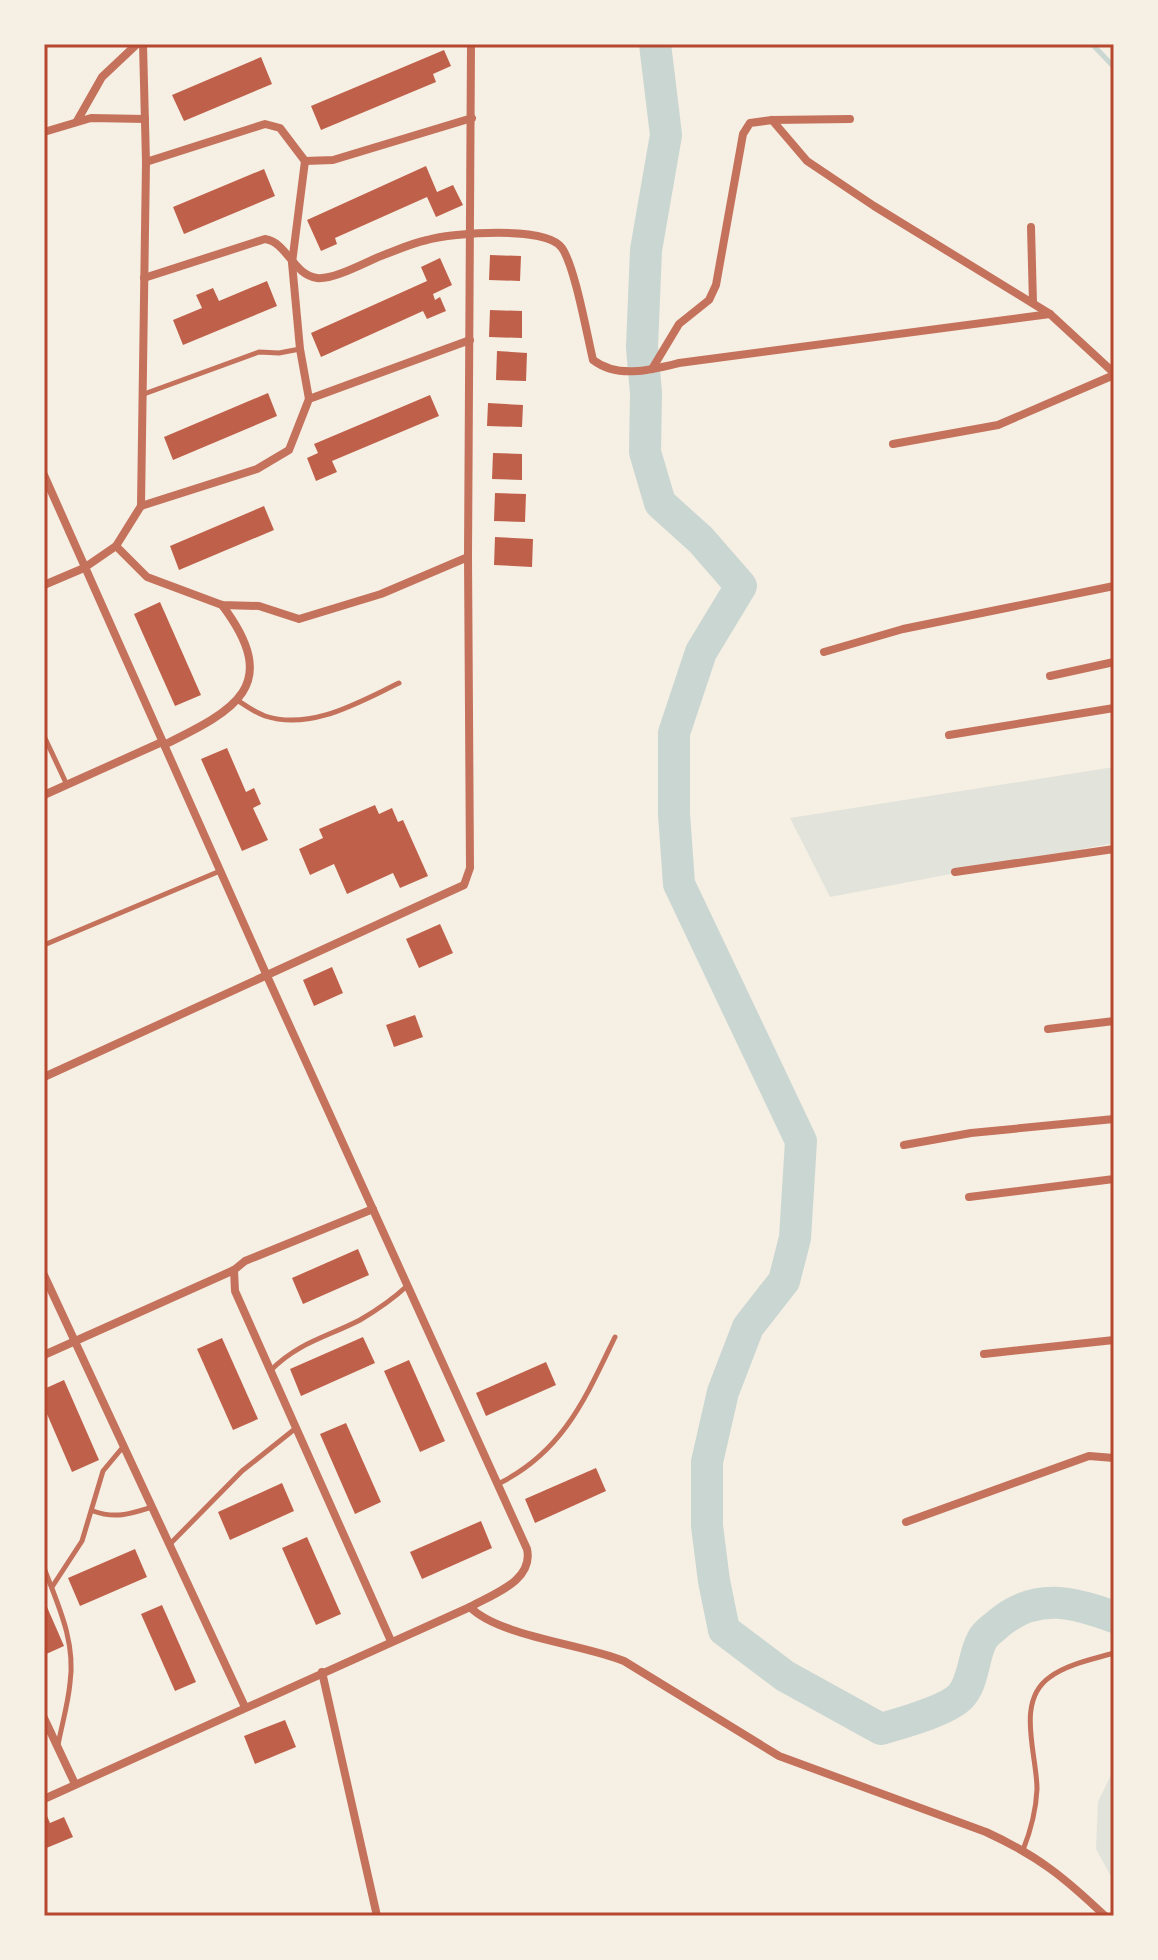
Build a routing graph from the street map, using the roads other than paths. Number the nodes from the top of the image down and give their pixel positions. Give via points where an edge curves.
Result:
1 (471, 44) edge
2 (141, 45) edge
3 (472, 118) junction
4 (145, 119) junction
5 (850, 119) dead end
6 (772, 120) junction
7 (77, 122) junction
8 (44, 132) edge
9 (305, 161) junction
10 (146, 162) junction
11 (1031, 227) dead end
12 (471, 232) junction
13 (292, 263) junction
14 (144, 278) junction
15 (1033, 303) junction
16 (1050, 314) junction
17 (470, 340) junction
18 (300, 349) junction
19 (652, 370) junction
20 (1114, 374) edge
21 (143, 395) junction
22 (309, 399) junction
23 (893, 444) dead end
24 (44, 475) edge
25 (141, 506) junction
26 (116, 546) junction
27 (468, 557) junction
28 (84, 568) junction
29 (44, 585) edge
30 (1114, 586) edge
31 (222, 605) junction
32 (824, 652) dead end
33 (1114, 662) edge
34 (1050, 676) dead end
35 (399, 683) dead end
36 (237, 700) junction
37 (1114, 708) edge
38 (949, 735) dead end
39 (44, 736) edge
40 (163, 744) junction
41 (67, 785) junction
42 (44, 795) edge
43 (1114, 849) edge
44 (220, 871) junction
45 (955, 872) dead end
46 (44, 945) edge
47 (267, 976) junction
48 (1114, 1021) edge
49 (1048, 1029) dead end
50 (44, 1077) edge
51 (1114, 1119) edge
52 (904, 1145) dead end
53 (1114, 1179) edge
54 (969, 1197) dead end
55 (373, 1209) junction
56 (234, 1270) junction
57 (44, 1275) edge
58 (408, 1285) junction
59 (615, 1337) dead end
60 (1114, 1340) edge
61 (74, 1342) junction
62 (984, 1354) dead end
63 (44, 1355) edge
64 (270, 1371) junction
65 (296, 1428) junction
66 (123, 1447) junction
67 (1114, 1458) edge
68 (498, 1484) junction
69 (152, 1507) junction
70 (93, 1511) junction
71 (906, 1522) dead end
72 (169, 1545) junction
73 (44, 1568) edge
74 (52, 1588) junction
75 (470, 1607) junction
76 (391, 1641) junction
77 (1114, 1653) edge
78 (322, 1672) junction
79 (245, 1707) junction
80 (44, 1718) edge
81 (58, 1747) junction
82 (75, 1784) junction
83 (44, 1799) edge
84 (1023, 1850) junction
85 (377, 1916) edge
86 (1105, 1916) edge

1 - 3 street
2 - 4 street
2 - 7 street via 102,77
3 - 9 street via 333,160
3 - 12 street
4 - 7 street
4 - 10 street
5 - 6 street
6 - 15 street via 807,161
6 - 19 street via 750,123 743,134 709,300 679,324
7 - 8 street
9 - 10 street via 280,128 265,124
9 - 13 street
10 - 14 street
11 - 15 street
12 - 13 street via 428,239 318,278
12 - 17 street
12 - 19 street via 547,236 562,246 593,360 624,372
13 - 14 street via 276,243 265,239
13 - 18 street
14 - 21 street
15 - 16 street
16 - 19 street
16 - 20 street
17 - 22 street
17 - 27 street
18 - 21 lane via 259,352
18 - 22 street
20 - 23 street via 998,425
21 - 25 street
22 - 25 street via 289,450 257,469
24 - 28 street
25 - 26 street
26 - 28 street
26 - 31 street via 147,577
27 - 31 street via 381,594 299,619 259,606
27 - 47 street via 470,868 464,885
28 - 29 street
28 - 40 street
30 - 32 street via 903,629
31 - 36 street via 246,642 251,662
33 - 34 street
35 - 36 lane via 306,719 263,716
36 - 40 street via 216,719
37 - 38 street
39 - 41 lane
40 - 41 street
40 - 44 street
41 - 42 street
43 - 45 street
44 - 46 lane
44 - 47 street
47 - 50 street
47 - 55 street
48 - 49 street
51 - 52 street
53 - 54 street
55 - 56 street
55 - 58 street
56 - 61 street
56 - 64 street via 235,1291
57 - 61 street
58 - 64 lane via 359,1320 292,1351
58 - 68 street
59 - 68 lane via 566,1429 537,1460
60 - 62 street
61 - 63 street
61 - 66 street
64 - 65 street
65 - 72 lane via 242,1471
65 - 76 street
66 - 69 street
66 - 70 lane via 103,1471
67 - 71 street via 1089,1456
68 - 75 street via 527,1549 528,1566 515,1582
69 - 70 lane via 122,1516
69 - 72 street
70 - 74 lane via 74,1558
72 - 79 street
73 - 74 lane
74 - 81 lane via 64,1619 71,1666
75 - 76 street
75 - 84 street via 501,1626 624,1661 779,1756
76 - 78 street
77 - 84 lane via 1058,1672 1034,1697 1030,1715 1036,1804
78 - 79 street
78 - 85 street
79 - 82 street
80 - 81 street
81 - 82 street
82 - 83 street
84 - 86 street via 1069,1881

